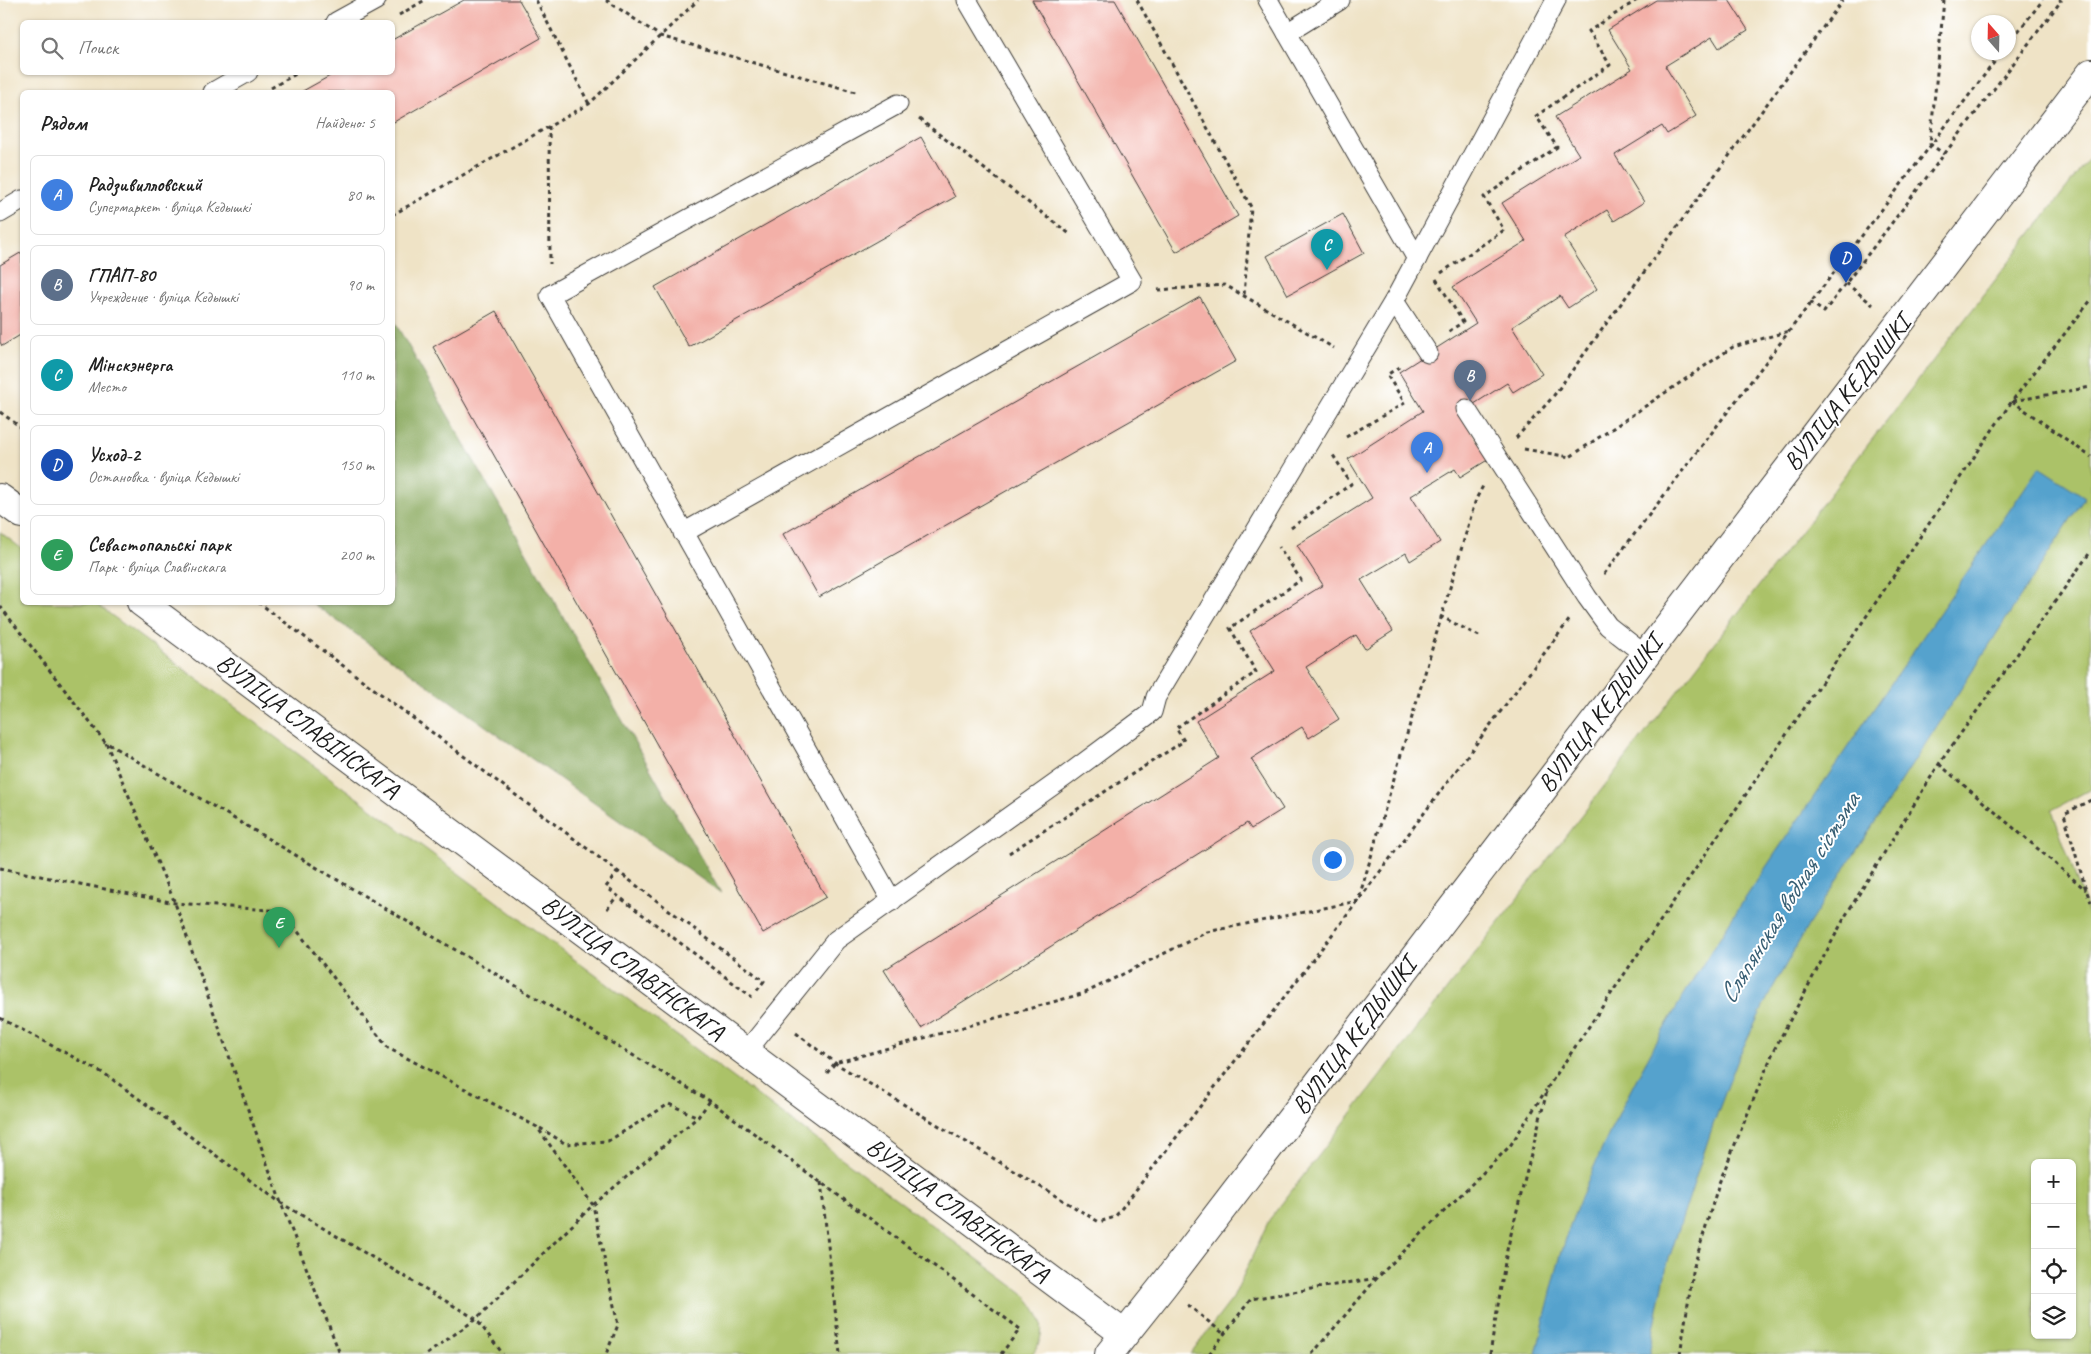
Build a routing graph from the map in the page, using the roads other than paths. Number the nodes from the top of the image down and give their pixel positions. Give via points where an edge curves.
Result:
1 (376, 0) edge
2 (967, 0) edge
3 (1268, 0) edge
4 (1340, 0) edge
5 (1556, 0) edge
6 (340, 20) edge
7 (1288, 33) junction
8 (2091, 73) edge
9 (243, 75) edge
10 (216, 90) edge
11 (898, 104) road end
12 (20, 201) edge
13 (0, 213) edge
14 (1417, 259) junction
15 (1394, 301) junction
16 (1428, 354) dead end
17 (1466, 409) dead end
18 (0, 498) edge
19 (20, 513) edge
20 (683, 533) junction
21 (145, 605) edge
22 (1645, 655) junction
23 (892, 901) junction
24 (746, 1052) junction
25 (1117, 1344) edge

1 - 6 lane
2 - 20 lane via 1132,280
3 - 7 lane
4 - 7 lane
5 - 14 lane
7 - 14 lane
8 - 22 street, ВУЛІЦА КЕДЫШКІ
9 - 10 lane
11 - 20 lane via 550,294
12 - 13 lane
14 - 15 lane
15 - 16 lane
15 - 23 lane via 1156,698 1152,712
17 - 22 lane via 1504,453 1587,597 1608,626
18 - 19 street
20 - 23 lane
21 - 24 street, ВУЛІЦА СЛАВІНСКАГА
22 - 25 street, ВУЛІЦА КЕДЫШКІ
23 - 24 lane via 836,940
24 - 25 street, ВУЛІЦА СЛАВІНСКАГА

